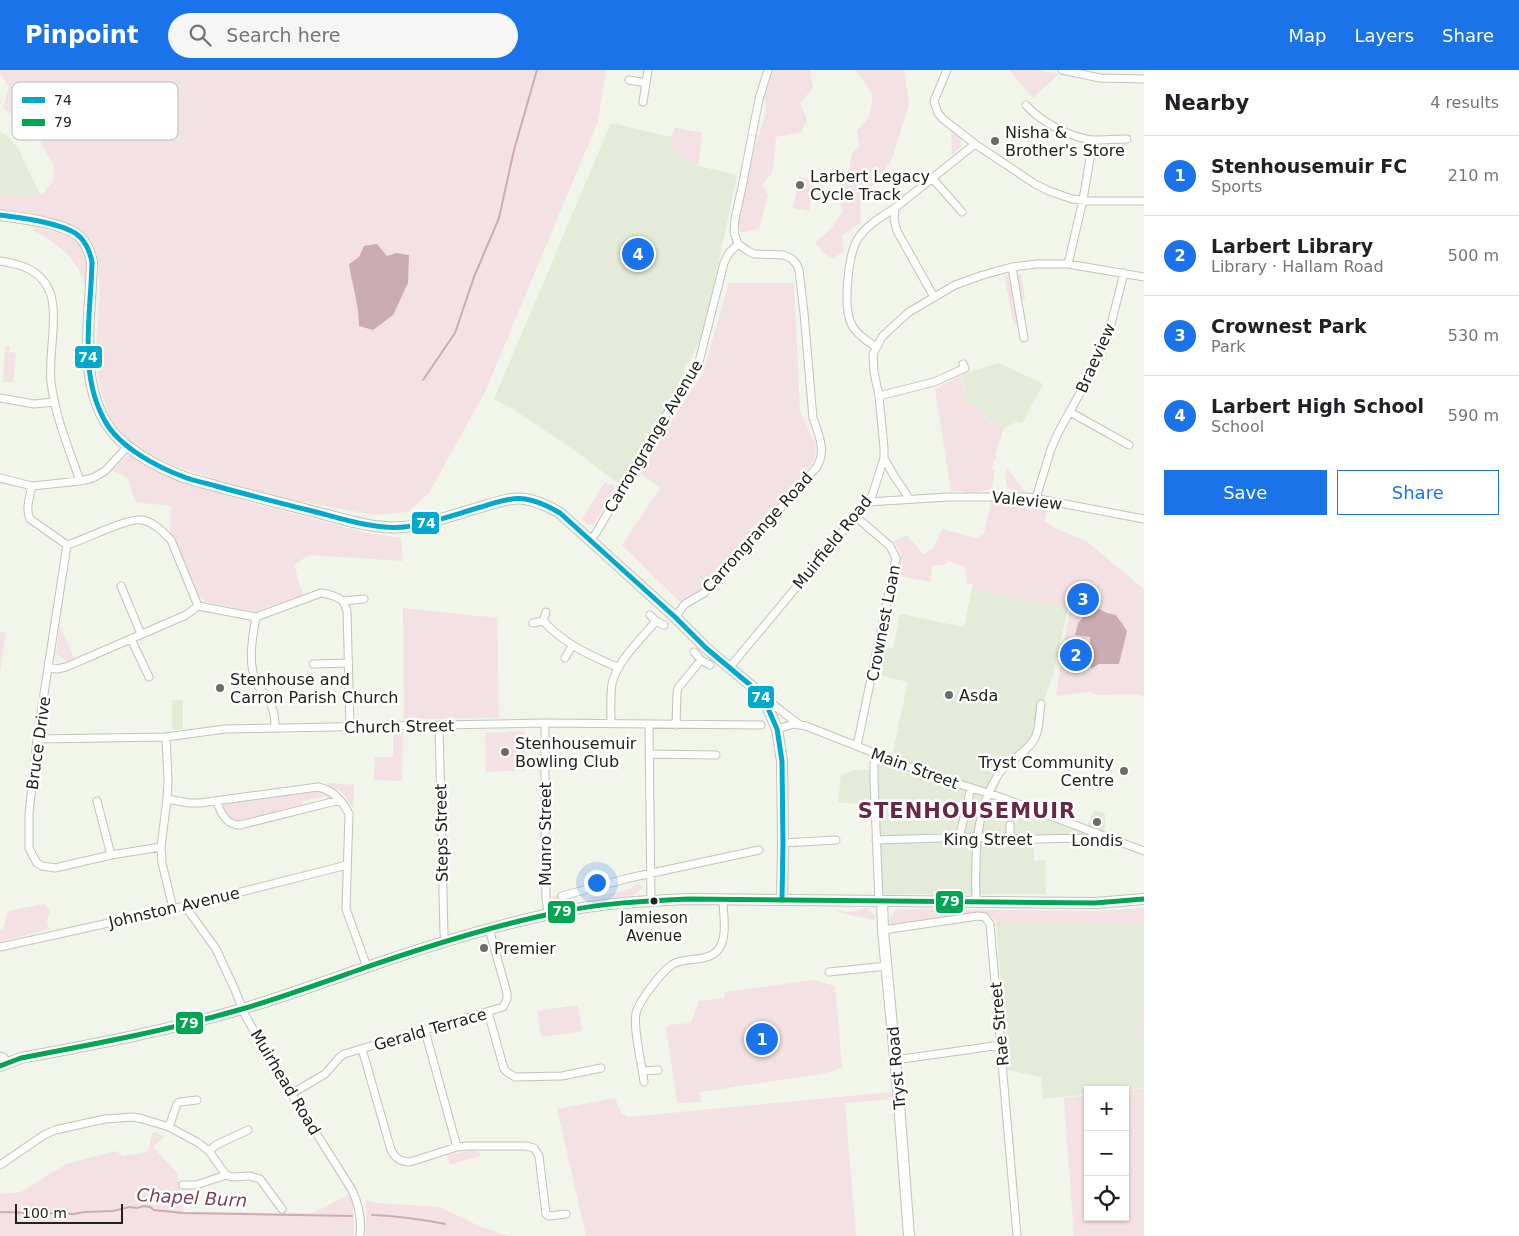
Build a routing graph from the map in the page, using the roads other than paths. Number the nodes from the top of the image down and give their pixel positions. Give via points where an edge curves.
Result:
1 (648, 70) edge
2 (768, 70) edge
3 (946, 70) edge
4 (1062, 70) edge
5 (1144, 79) edge
6 (629, 80) dead end
7 (646, 83) junction
8 (644, 102) dead end
9 (1026, 105) dead end
10 (1126, 139) dead end
11 (1094, 140) junction
12 (975, 144) junction
13 (932, 178) junction
14 (1083, 200) junction
15 (1144, 201) edge
16 (896, 208) junction
17 (962, 212) dead end
18 (0, 215) edge
19 (738, 244) junction
20 (0, 261) edge
21 (1068, 264) junction
22 (1012, 267) junction
23 (1124, 274) junction
24 (1144, 277) edge
25 (934, 297) junction
26 (1024, 338) dead end
27 (874, 350) junction
28 (963, 364) dead end
29 (879, 396) junction
30 (0, 398) edge
31 (54, 402) junction
32 (1070, 412) junction
33 (1129, 445) dead end
34 (128, 446) junction
35 (884, 458) junction
36 (0, 478) edge
37 (80, 481) junction
38 (32, 486) junction
39 (1036, 498) junction
40 (909, 499) junction
41 (868, 502) junction
42 (855, 516) junction
43 (1144, 519) edge
44 (590, 541) junction
45 (67, 545) junction
46 (121, 586) dead end
47 (364, 599) dead end
48 (344, 601) junction
49 (198, 606) junction
50 (546, 612) dead end
51 (650, 615) dead end
52 (256, 617) junction
53 (674, 617) junction
54 (543, 621) junction
55 (656, 622) junction
56 (533, 623) dead end
57 (664, 626) dead end
58 (141, 634) junction
59 (131, 639) junction
60 (572, 646) junction
61 (694, 652) dead end
62 (565, 658) dead end
63 (701, 660) junction
64 (348, 663) junction
65 (313, 664) dead end
66 (710, 665) dead end
67 (730, 667) junction
68 (48, 668) junction
69 (619, 668) junction
70 (149, 677) dead end
71 (762, 698) junction
72 (1041, 704) dead end
73 (545, 723) junction
74 (611, 723) junction
75 (649, 724) junction
76 (800, 724) junction
77 (438, 725) junction
78 (676, 725) junction
79 (762, 725) dead end
80 (350, 727) junction
81 (275, 728) junction
82 (777, 729) junction
83 (166, 738) junction
84 (37, 740) junction
85 (858, 746) junction
86 (649, 754) junction
87 (874, 754) junction
88 (716, 755) dead end
89 (971, 788) junction
90 (989, 794) junction
91 (167, 800) junction
92 (340, 800) junction
93 (98, 801) dead end
94 (217, 801) junction
95 (1010, 824) dead end
96 (1097, 833) junction
97 (977, 837) junction
98 (959, 838) junction
99 (1010, 838) junction
100 (836, 840) dead end
101 (876, 840) junction
102 (784, 843) junction
103 (161, 846) junction
104 (759, 850) dead end
105 (1144, 851) edge
106 (112, 855) junction
107 (347, 865) junction
108 (650, 873) junction
109 (562, 896) dead end
110 (723, 899) junction
111 (1144, 899) edge
112 (782, 900) junction
113 (651, 901) junction
114 (880, 901) junction
115 (976, 902) junction
116 (185, 906) junction
117 (173, 908) junction
118 (548, 914) junction
119 (489, 929) junction
120 (883, 930) junction
121 (446, 942) junction
122 (0, 947) edge
123 (887, 966) junction
124 (367, 967) junction
125 (829, 972) dead end
126 (243, 1009) junction
127 (488, 1012) junction
128 (425, 1031) junction
129 (1001, 1045) junction
130 (362, 1049) junction
131 (895, 1060) junction
132 (3, 1062) edge
133 (600, 1068) dead end
134 (658, 1070) dead end
135 (643, 1072) junction
136 (644, 1082) dead end
137 (291, 1094) junction
138 (197, 1100) dead end
139 (169, 1127) junction
140 (244, 1131) dead end
141 (457, 1147) junction
142 (209, 1151) junction
143 (0, 1165) edge
144 (226, 1175) junction
145 (182, 1185) dead end
146 (277, 1206) dead end
147 (566, 1214) dead end
148 (360, 1236) edge
149 (909, 1236) edge
150 (1017, 1236) edge

1 - 7 street
2 - 19 street via 758,99 735,219 734,232
3 - 12 street via 936,94 935,106 944,119
4 - 5 street via 1100,78
6 - 7 street
7 - 8 street
9 - 11 street via 1051,125
10 - 11 street
11 - 14 street
12 - 13 street
12 - 14 street via 1035,184 1072,199
13 - 16 street
13 - 17 street
14 - 15 street
14 - 21 street
16 - 25 street via 897,231
16 - 27 street via 858,237 848,269 849,318 854,329
18 - 34 street, Main Street via 71,230 80,236 90,251 92,280 88,351 92,388 104,420
19 - 44 street, Carrongrange Avenue via 724,263 699,362
19 - 53 street, Carrongrange Road via 754,254 788,257 799,270 813,418 821,443 821,456 816,468 704,593 685,604
20 - 31 street via 30,269 48,288 53,304 50,367
21 - 22 street
21 - 23 street
22 - 25 street via 966,280
22 - 26 street
23 - 24 street
23 - 32 street, Braeview via 1107,340
25 - 27 street via 900,320
27 - 29 street, Muirfield Road
28 - 29 street via 965,368 934,382
29 - 35 street, Muirfield Road
30 - 31 street via 34,404
31 - 37 street
32 - 33 street, Braeview
32 - 39 street, Braeview via 1051,449
34 - 37 street via 105,471
34 - 44 street, Main Street via 185,477 249,496 381,527 412,525 498,502 524,499 560,513
35 - 40 street
35 - 41 street, Muirfield Road
36 - 38 street
37 - 38 street
38 - 45 street via 28,509 30,519
39 - 40 street, Valeview
39 - 43 street, Valeview
40 - 41 street, Valeview
41 - 42 street, Muirfield Road
42 - 67 street, Muirfield Road
42 - 85 street, Crownest Loan via 890,546 896,558
44 - 53 street, Main Street
45 - 49 street via 128,522 141,520 154,525 171,540
45 - 68 street, Bruce Drive
46 - 58 street
47 - 48 street
48 - 52 street via 321,593
48 - 64 street
49 - 52 street
49 - 58 street via 186,615
50 - 54 street
51 - 55 street
52 - 81 street via 251,653 258,687 275,714
53 - 67 street, Main Street
54 - 56 street
54 - 60 street
55 - 57 street
55 - 69 street
58 - 59 street
59 - 68 street via 66,667
59 - 70 street
60 - 62 street
60 - 69 street
61 - 63 street
63 - 66 street
63 - 78 street via 678,688
64 - 65 street
64 - 80 street
67 - 71 street, Main Street
68 - 84 street, Bruce Drive
69 - 74 street via 612,683
71 - 76 street, Main Street
71 - 82 street, Main Street
72 - 90 street via 1035,738 1006,765
73 - 74 street, Church Street
73 - 77 street, Church Street
73 - 118 street, Munro Street
74 - 75 street, Church Street
75 - 78 street, Church Street
75 - 86 street
76 - 82 street
76 - 85 street, Main Street
77 - 80 street, Church Street
77 - 121 street, Steps Street
78 - 79 street, Church Street
80 - 81 street, Church Street
81 - 83 street, Church Street via 219,729
82 - 102 street, Main Street via 782,761
83 - 84 street, Church Street
83 - 91 street
84 - 106 street, Bruce Drive via 29,814 29,848 34,859 42,866 55,868
85 - 87 street, Main Street
86 - 88 street
86 - 108 street
87 - 89 street, Main Street
87 - 101 street
89 - 90 street, Main Street
89 - 98 street
90 - 96 street, Main Street
90 - 97 street
91 - 94 street via 189,803
91 - 103 street
92 - 94 street via 332,792 318,788
92 - 94 street via 240,825 229,822
92 - 107 street via 349,814
93 - 106 street
95 - 99 street
96 - 99 street, King Street via 1089,838
96 - 105 street, Main Street
97 - 98 street, King Street
97 - 99 street, King Street
97 - 115 street
98 - 101 street, King Street
100 - 102 street
101 - 114 street
102 - 112 street, Main Street
103 - 106 street, Bruce Drive
103 - 117 street
104 - 108 street
107 - 116 street, Johnston Avenue
107 - 124 street via 346,909
108 - 109 street
108 - 113 street
110 - 112 street
110 - 113 street
110 - 135 street via 721,947 704,958 673,964 637,1009 636,1025
111 - 115 street via 1103,903
112 - 114 street
113 - 118 street
114 - 115 street
114 - 120 street, Tryst Road
116 - 117 street, Johnston Avenue
116 - 126 street, Muirhead Road via 216,949
117 - 122 street, Johnston Avenue
118 - 119 street
119 - 121 street
119 - 127 street, Gerald Terrace via 508,999 503,1007
120 - 123 street, Tryst Road
120 - 129 street, Rae Street via 985,917 991,927
121 - 124 street
123 - 125 street
123 - 131 street, Tryst Road
124 - 126 street
126 - 132 street via 171,1028
126 - 137 street, Muirhead Road
127 - 128 street, Gerald Terrace
127 - 133 street via 504,1069 511,1075 562,1076
128 - 130 street, Gerald Terrace
128 - 141 street
129 - 131 street
129 - 150 street, Rae Street
130 - 137 street, Gerald Terrace via 341,1056 326,1074
130 - 141 street via 393,1155 403,1162 410,1162
131 - 149 street, Tryst Road
134 - 135 street
135 - 136 street
137 - 148 street, Muirhead Road via 352,1190 358,1203
138 - 139 street via 177,1104
139 - 142 street
139 - 143 street via 133,1117 71,1126 44,1135
140 - 142 street
141 - 147 street via 534,1148 539,1156 546,1214
142 - 144 street
144 - 145 street via 196,1185
144 - 146 street via 260,1179

